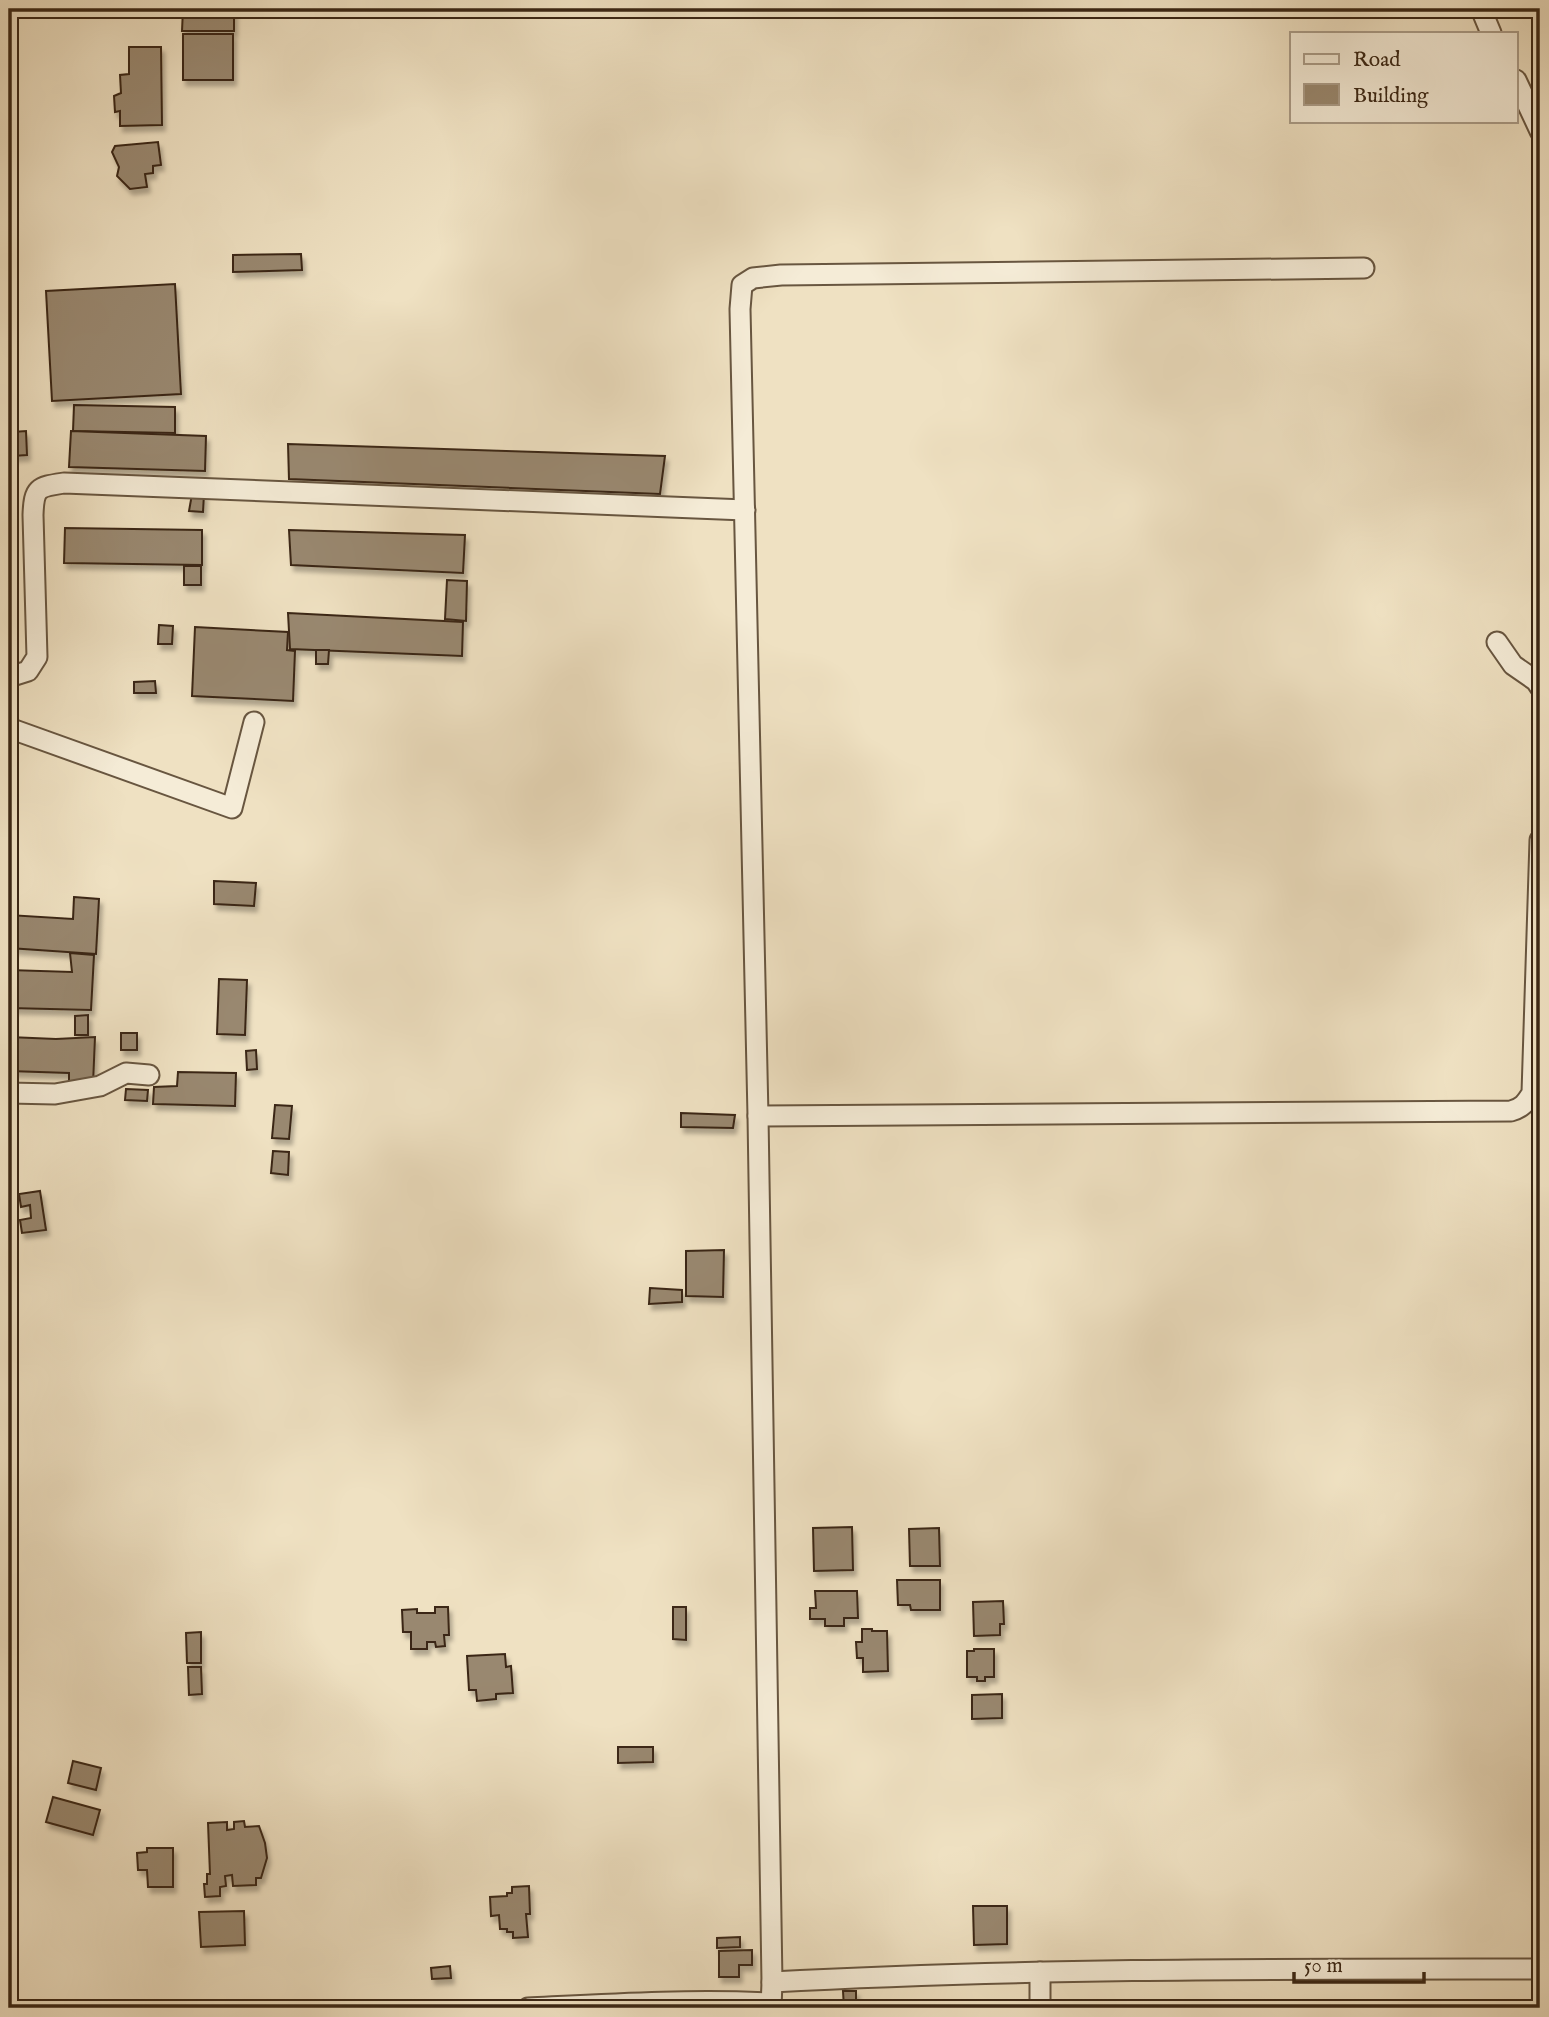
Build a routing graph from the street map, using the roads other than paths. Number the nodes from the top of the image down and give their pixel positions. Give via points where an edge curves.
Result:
1 (1481, 9) edge
2 (1491, 32) edge
3 (1518, 84) edge
4 (1540, 131) edge
5 (1364, 268) dead end
6 (745, 510) junction
7 (1497, 642) dead end
8 (9, 677) edge
9 (1540, 687) edge
10 (254, 722) dead end
11 (9, 728) edge
12 (1540, 840) edge
13 (149, 1075) dead end
14 (9, 1093) edge
15 (758, 1116) junction
16 (1540, 1969) edge
17 (1040, 1972) junction
18 (772, 1982) junction
19 (771, 2006) edge
20 (528, 2008) edge
21 (1040, 2008) edge

1 - 2 street
3 - 4 street
5 - 6 street via 753,278 742,285 740,300
6 - 8 street via 64,483 44,486 34,497 33,515 37,657 28,671
6 - 15 street
7 - 9 street via 1513,665
10 - 11 street via 232,808
12 - 15 street via 1532,1093 1520,1108 1497,1112
13 - 14 street via 126,1073 100,1086 55,1094
15 - 18 street
16 - 17 street
17 - 18 street
17 - 21 street
18 - 19 street
19 - 20 street via 671,2001

